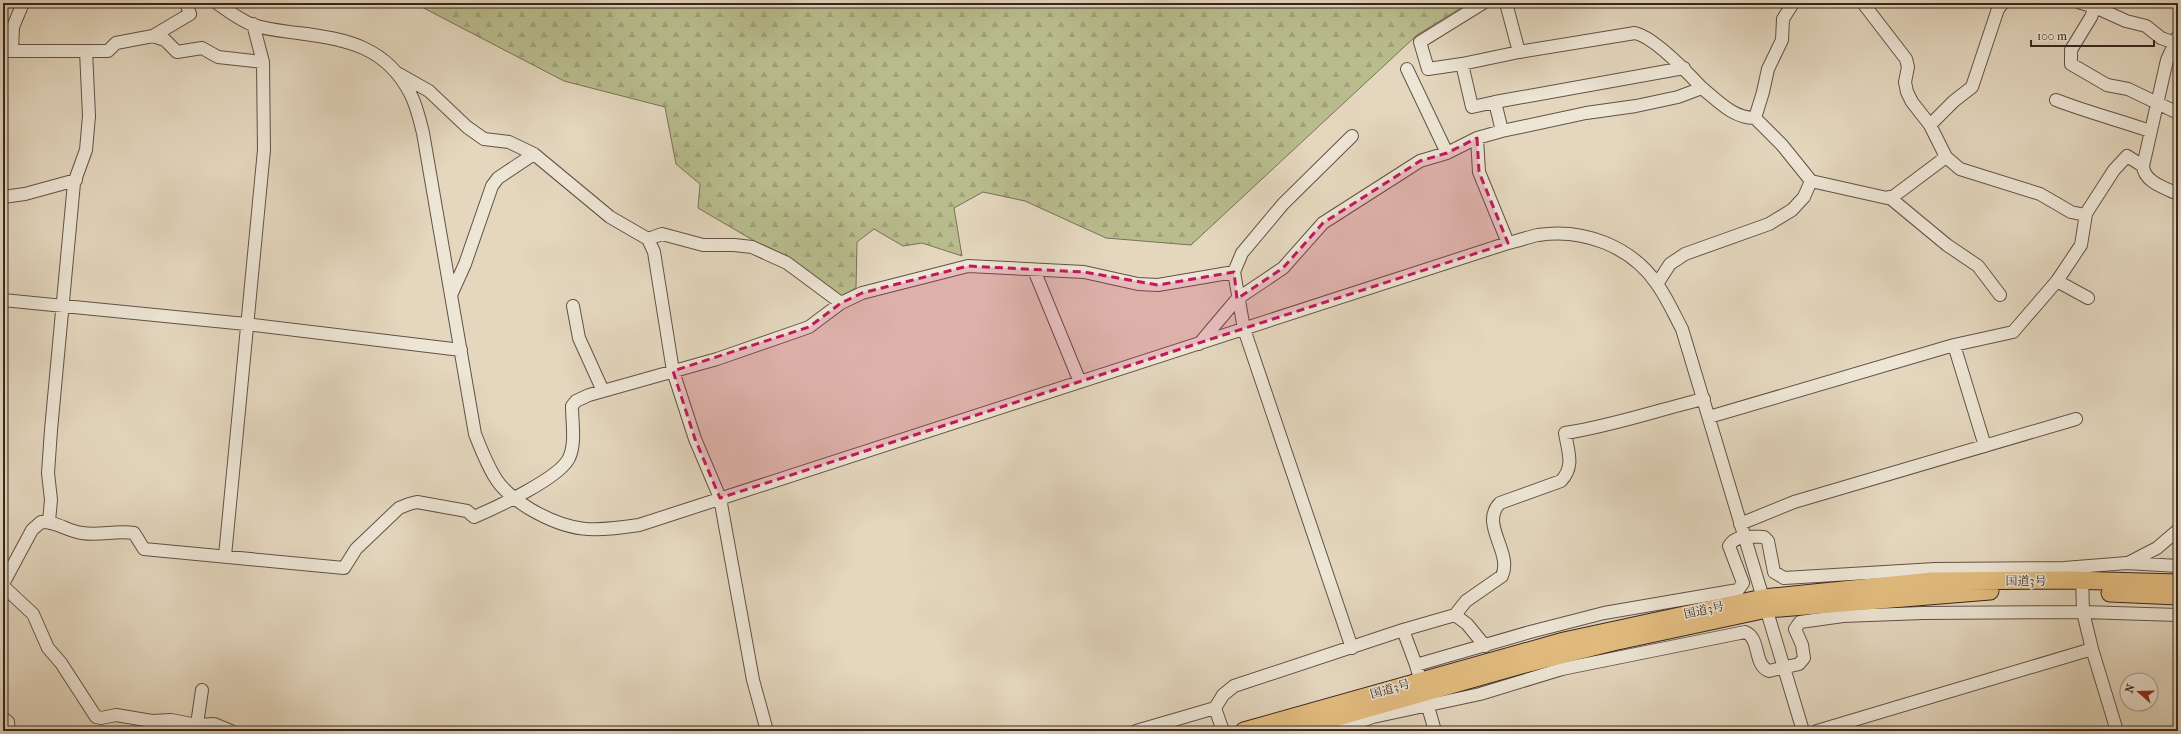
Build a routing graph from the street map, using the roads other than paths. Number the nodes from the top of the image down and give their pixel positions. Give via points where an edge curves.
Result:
1 (23, 3) edge
2 (186, 3) edge
3 (217, 3) edge
4 (1484, 3) edge
5 (1506, 3) edge
6 (1793, 3) edge
7 (1863, 3) edge
8 (2003, 3) edge
9 (2081, 3) edge
10 (2095, 7) junction
11 (253, 24) junction
12 (153, 36) junction
13 (2176, 39) edge
14 (7, 50) edge
15 (86, 51) junction
16 (1520, 52) junction
17 (263, 62) junction
18 (1462, 64) junction
19 (1408, 68) dead end
20 (1684, 68) junction
21 (396, 72) junction
22 (1702, 88) junction
23 (2056, 100) dead end
24 (1495, 102) junction
25 (2157, 103) junction
26 (2178, 113) edge
27 (1755, 118) junction
28 (1930, 125) junction
29 (1502, 131) junction
30 (2150, 131) junction
31 (1352, 136) dead end
32 (1477, 138) junction
33 (1447, 153) junction
34 (534, 154) junction
35 (1946, 157) junction
36 (2143, 166) junction
37 (76, 180) junction
38 (1811, 181) junction
39 (2178, 194) edge
40 (3, 197) edge
41 (1889, 197) junction
42 (2086, 214) junction
43 (648, 239) junction
44 (1508, 243) junction
45 (1034, 270) junction
46 (1234, 272) junction
47 (2057, 281) junction
48 (1657, 284) junction
49 (451, 295) junction
50 (2000, 295) dead end
51 (2088, 298) dead end
52 (1237, 299) junction
53 (3, 300) edge
54 (841, 303) junction
55 (62, 306) junction
56 (573, 306) dead end
57 (246, 324) junction
58 (1244, 329) junction
59 (1199, 344) junction
60 (1954, 346) junction
61 (461, 350) junction
62 (673, 371) junction
63 (1080, 382) junction
64 (603, 391) junction
65 (1704, 399) junction
66 (1709, 417) junction
67 (2076, 419) dead end
68 (1985, 446) junction
69 (720, 498) junction
70 (514, 499) junction
71 (49, 521) junction
72 (1740, 524) junction
73 (2178, 530) edge
74 (1743, 537) junction
75 (224, 556) junction
76 (2127, 563) junction
77 (2178, 566) edge
78 (2082, 580) junction
79 (2178, 583) edge
80 (3, 585) edge
81 (2178, 596) edge
82 (1765, 604) junction
83 (2083, 612) junction
84 (2178, 614) edge
85 (1455, 615) junction
86 (1403, 630) junction
87 (1485, 646) junction
88 (1352, 648) junction
89 (2092, 649) junction
90 (1783, 667) junction
91 (1422, 686) junction
92 (202, 690) dead end
93 (1215, 708) junction
94 (3, 718) edge
95 (197, 728) edge
96 (9, 731) edge
97 (231, 731) edge
98 (767, 731) edge
99 (1136, 731) edge
100 (1223, 731) edge
101 (1244, 731) edge
102 (1288, 731) edge
103 (1332, 731) edge
104 (1434, 731) edge
105 (1803, 731) edge
106 (1817, 731) edge
107 (2117, 731) edge

1 - 14 street
2 - 12 street via 190,14
3 - 11 street via 238,18
4 - 18 street via 1420,42 1428,69
5 - 16 street
6 - 27 street via 1783,19 1782,40 1768,69
7 - 28 street via 1906,60 1907,92
8 - 28 street via 1998,9 1972,87
9 - 10 street
10 - 13 street via 2126,21 2146,26 2161,38
10 - 25 street via 2071,50 2071,64 2107,85 2128,89
11 - 17 street
11 - 21 street via 280,31 347,41 378,56
12 - 15 street via 116,43 108,51
12 - 17 street via 166,40 177,52 202,48 218,57
13 - 25 street via 2167,60
14 - 15 street
15 - 37 street via 89,116 86,150
16 - 18 street
16 - 20 street via 1635,33
17 - 57 street via 264,150
18 - 24 street via 1472,107
19 - 33 street
20 - 22 street
20 - 24 street
21 - 34 street via 429,92 484,139 509,142
21 - 49 street via 412,97 423,133
22 - 27 street via 1730,112
22 - 29 street via 1671,99 1586,113
23 - 30 street via 2089,113 2099,113
24 - 29 street
25 - 26 street
25 - 30 street
27 - 38 street via 1782,145
28 - 35 street
29 - 32 street
30 - 36 street
31 - 46 street via 1283,204 1242,253
32 - 33 street
32 - 44 street via 1479,172
33 - 52 street via 1420,161 1323,223 1284,268
34 - 43 street via 610,217
34 - 49 street via 498,178 492,186 465,264
35 - 41 street via 1900,192
35 - 42 street via 1960,169 2040,194 2071,212 2085,216
36 - 39 street via 2143,172 2148,178
36 - 42 street via 2127,156 2114,170
37 - 40 street via 25,194
37 - 55 street
38 - 41 street
38 - 48 street via 1804,197 1792,210 1769,224 1685,254 1670,264
41 - 50 street via 1946,245 1978,266
42 - 47 street via 2081,245
43 - 54 street via 662,234 703,245 752,247 787,263
43 - 62 street via 654,252
44 - 48 street via 1539,235 1593,238 1632,257
44 - 58 street
45 - 46 street via 1084,272 1138,284 1158,285
45 - 54 street via 968,266 862,293
45 - 63 street
46 - 52 street
47 - 51 street
47 - 60 street via 2013,332
48 - 65 street via 1682,329
49 - 61 street
52 - 58 street
52 - 59 street
53 - 55 street
54 - 62 street via 809,328
55 - 57 street
55 - 71 street via 48,473 51,500
56 - 64 street via 579,338
57 - 61 street
57 - 75 street
58 - 59 street
58 - 88 street
59 - 63 street
60 - 66 street
60 - 68 street
61 - 70 street via 475,434 496,479
62 - 64 street
62 - 69 street via 695,439
63 - 69 street
64 - 70 street via 576,401 572,406 572,450 569,460 556,472
65 - 66 street
65 - 85 street via 1611,425 1564,434 1570,468 1568,474 1561,481 1507,500 1495,509 1492,515 1505,561 1505,570 1502,576 1466,601
66 - 72 street
67 - 68 street
68 - 72 street via 1794,502
69 - 70 street via 639,525 608,530 572,528 554,522
69 - 98 street via 753,680
70 - 75 street via 474,517 467,511 417,502 408,504 399,508 356,549 344,568
71 - 75 street via 79,533 134,533 144,549
71 - 80 street via 40,522 32,530
72 - 74 street
73 - 76 street via 2157,548
74 - 78 street via 1764,537 1768,541 1774,572 1784,578 1935,569
74 - 82 street
74 - 87 street via 1732,542 1730,546 1743,583 1738,590 1604,613
76 - 77 street
76 - 78 street
78 - 79 highway, 国道3号
78 - 81 highway, 国道3号
78 - 82 highway, 国道3号 via 1932,581
78 - 83 street
80 - 95 street via 33,614 48,648 61,663 96,717 171,720
82 - 90 street
82 - 91 highway, 国道3号 via 1564,641
83 - 84 street
83 - 89 street
83 - 90 street via 1851,616 1800,622 1796,629 1804,658 1799,664
85 - 86 street
85 - 87 street via 1467,624
86 - 88 street
86 - 91 street
87 - 91 street
88 - 93 street via 1234,686 1223,695
89 - 106 street
89 - 107 street
90 - 91 street via 1769,671 1764,669 1753,638 1745,632 1562,669 1480,694
90 - 105 street
91 - 101 highway, 国道3号
91 - 102 highway, 国道3号
91 - 103 street via 1373,717
91 - 104 street
92 - 95 street
93 - 99 street
93 - 100 street
94 - 96 street via 8,722
95 - 97 street via 214,724

